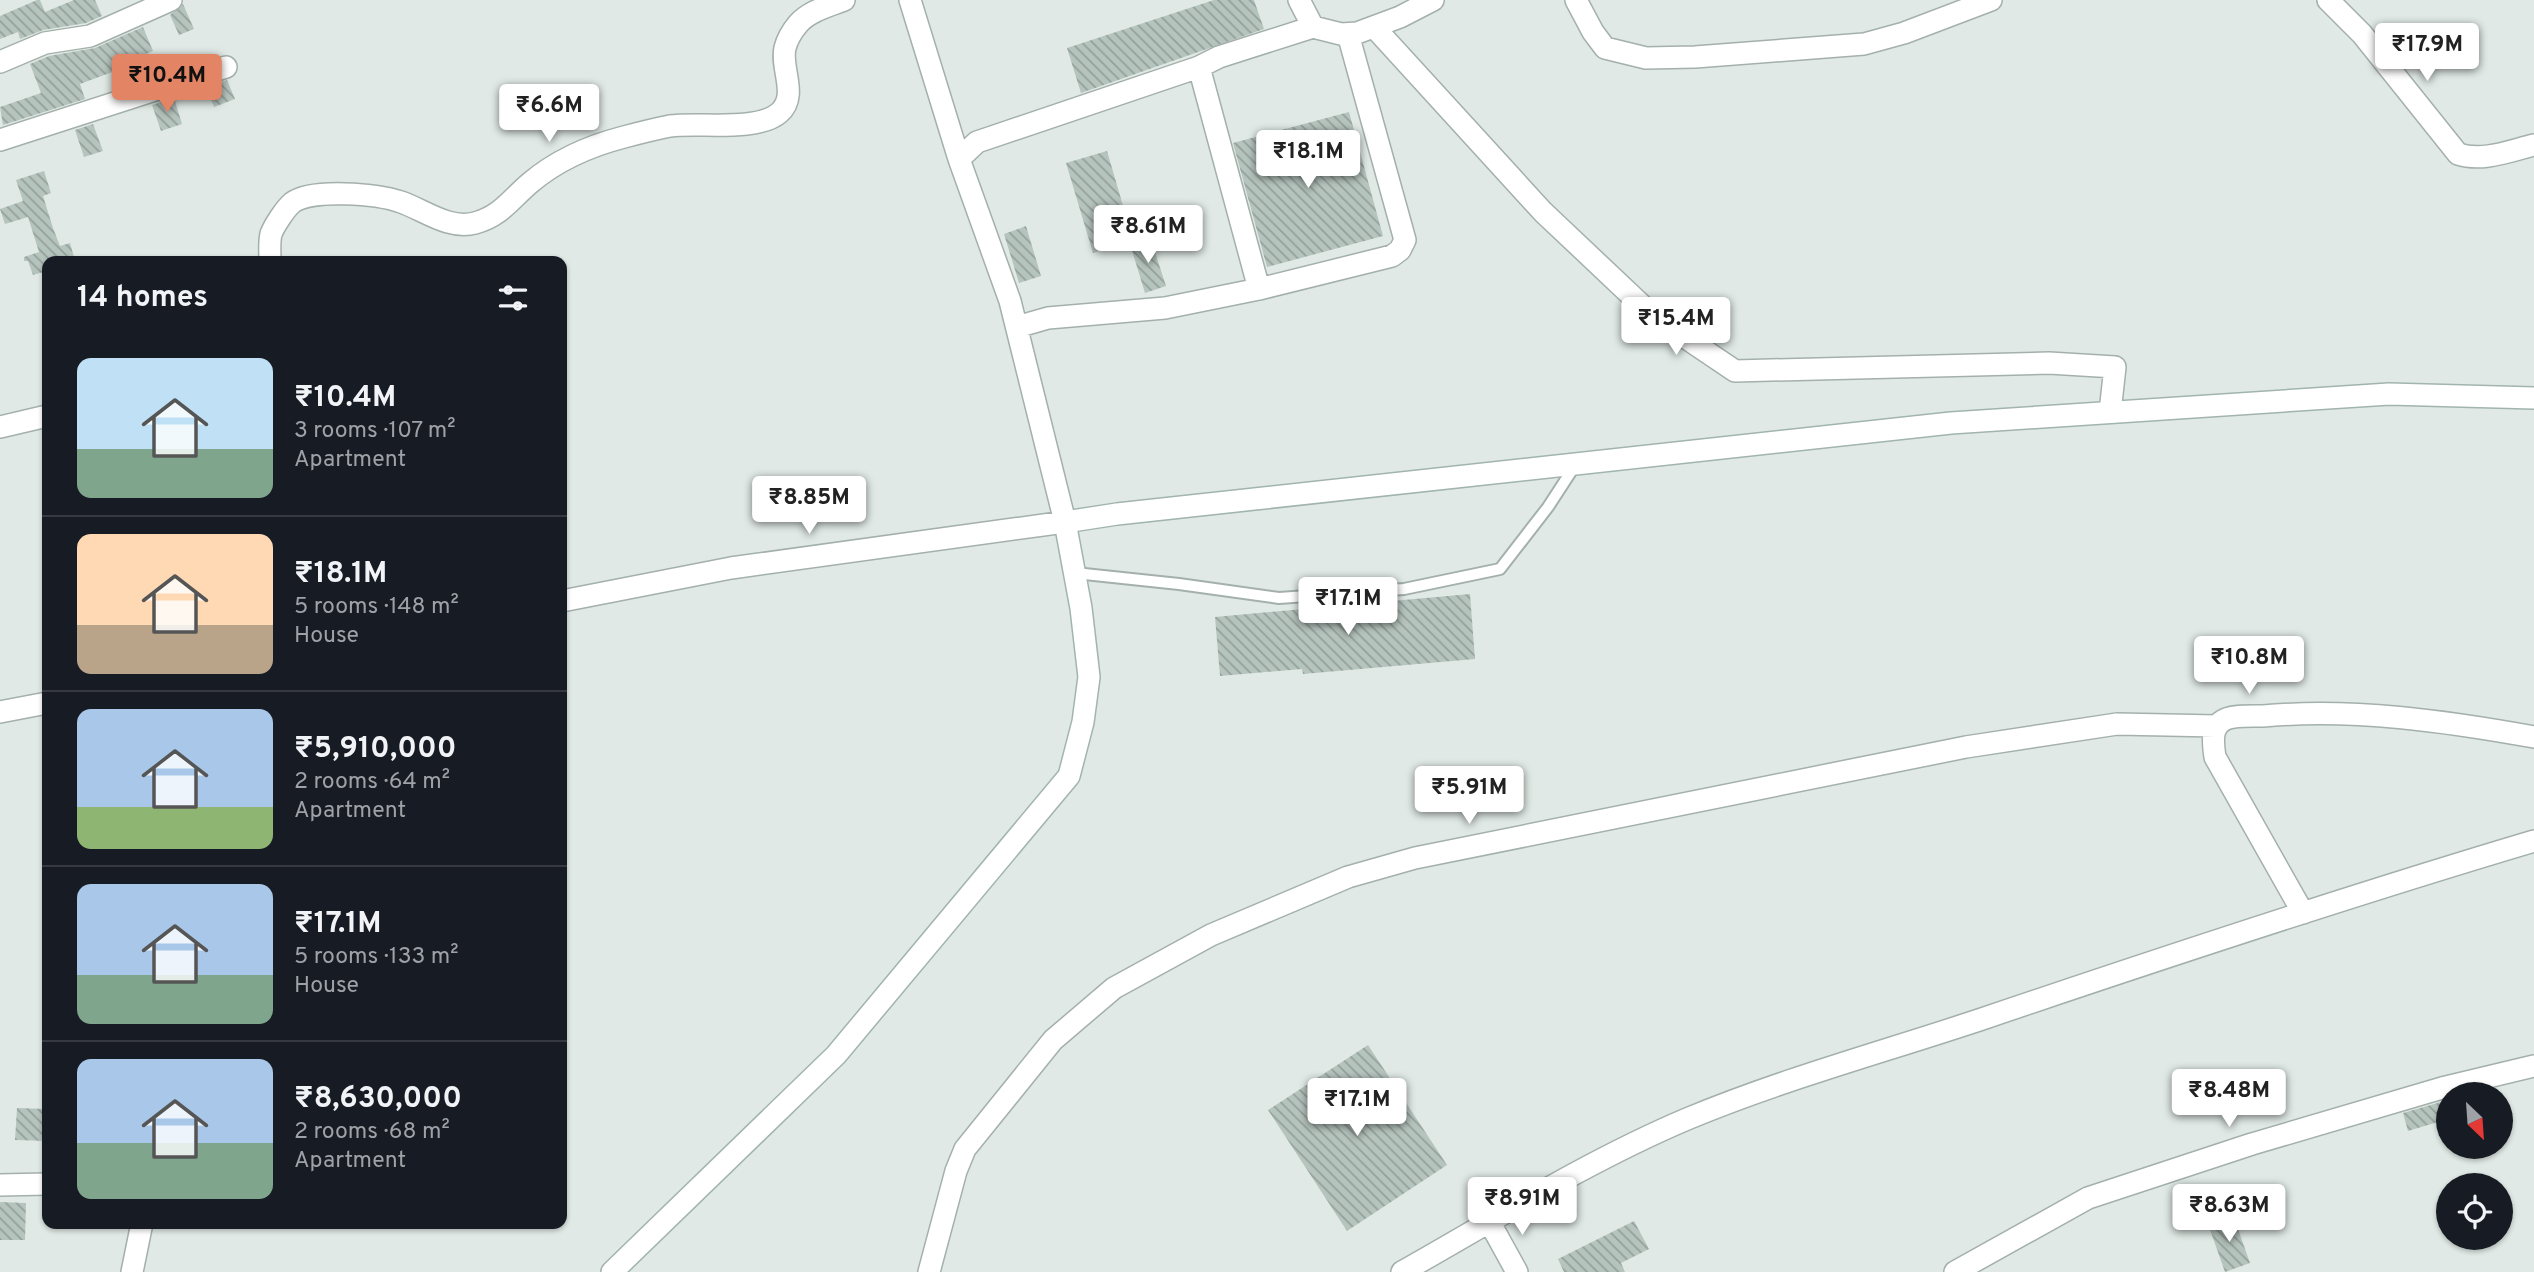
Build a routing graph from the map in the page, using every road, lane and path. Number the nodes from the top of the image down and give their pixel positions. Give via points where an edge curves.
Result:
1 (171, 0) edge
2 (844, 0) edge
3 (909, 0) edge
4 (1299, 0) edge
5 (1433, 0) edge
6 (1576, 0) edge
7 (1992, 0) edge
8 (2328, 0) edge
9 (1313, 27) junction
10 (1374, 27) junction
11 (1348, 34) junction
12 (0, 62) edge
13 (1199, 67) junction
14 (226, 68) dead end
15 (0, 140) edge
16 (2534, 145) edge
17 (959, 159) junction
18 (270, 256) edge
19 (1259, 289) junction
20 (1017, 327) junction
21 (2534, 398) edge
22 (2110, 412) junction
23 (42, 417) edge
24 (0, 427) edge
25 (1576, 464) junction
26 (1065, 523) junction
27 (1075, 573) junction
28 (567, 600) edge
29 (42, 704) edge
30 (0, 712) edge
31 (2217, 726) junction
32 (2534, 737) edge
33 (2534, 841) edge
34 (2303, 913) junction
35 (2534, 1066) edge
36 (42, 1184) edge
37 (0, 1185) edge
38 (1490, 1223) junction
39 (141, 1229) edge
40 (132, 1272) edge
41 (612, 1272) edge
42 (929, 1272) edge
43 (1402, 1272) edge
44 (1517, 1272) edge
45 (1955, 1272) edge

1 - 12 street via 90,36 45,43
2 - 18 street via 799,23 785,48 789,93 780,113 767,120 671,126 569,155 508,206 464,226 399,201 315,195 292,203 286,211 271,234
3 - 17 street
4 - 9 street
5 - 10 street
6 - 7 street via 1605,48 1658,58 1864,44
8 - 16 street via 2362,34 2458,154 2487,157
9 - 11 street
9 - 13 street
10 - 11 street
10 - 22 street via 1553,221 1652,315 1735,371 2049,363 2115,367
11 - 19 street via 1405,240 1392,256
13 - 17 street via 977,142
13 - 19 street
14 - 15 street
17 - 20 street
19 - 20 street via 1165,307 1048,318
20 - 26 street
21 - 22 street via 2389,394
22 - 25 street via 1951,423
23 - 24 street
25 - 26 street
25 - 27 lane via 1500,569 1404,589 1279,598
26 - 27 street
26 - 28 street via 732,568
27 - 41 street via 1089,677 1069,776 836,1055
29 - 30 street
31 - 32 street via 2226,719 2288,713 2366,713
31 - 34 street via 2215,757
31 - 42 street via 2117,724 1966,747 1415,858 1348,877 1211,935 1114,988 1054,1040 965,1149
33 - 34 street
34 - 38 street via 1759,1090 1599,1159
35 - 45 street via 2252,1144 2088,1198
36 - 37 street
38 - 43 street
38 - 44 street
39 - 40 street

